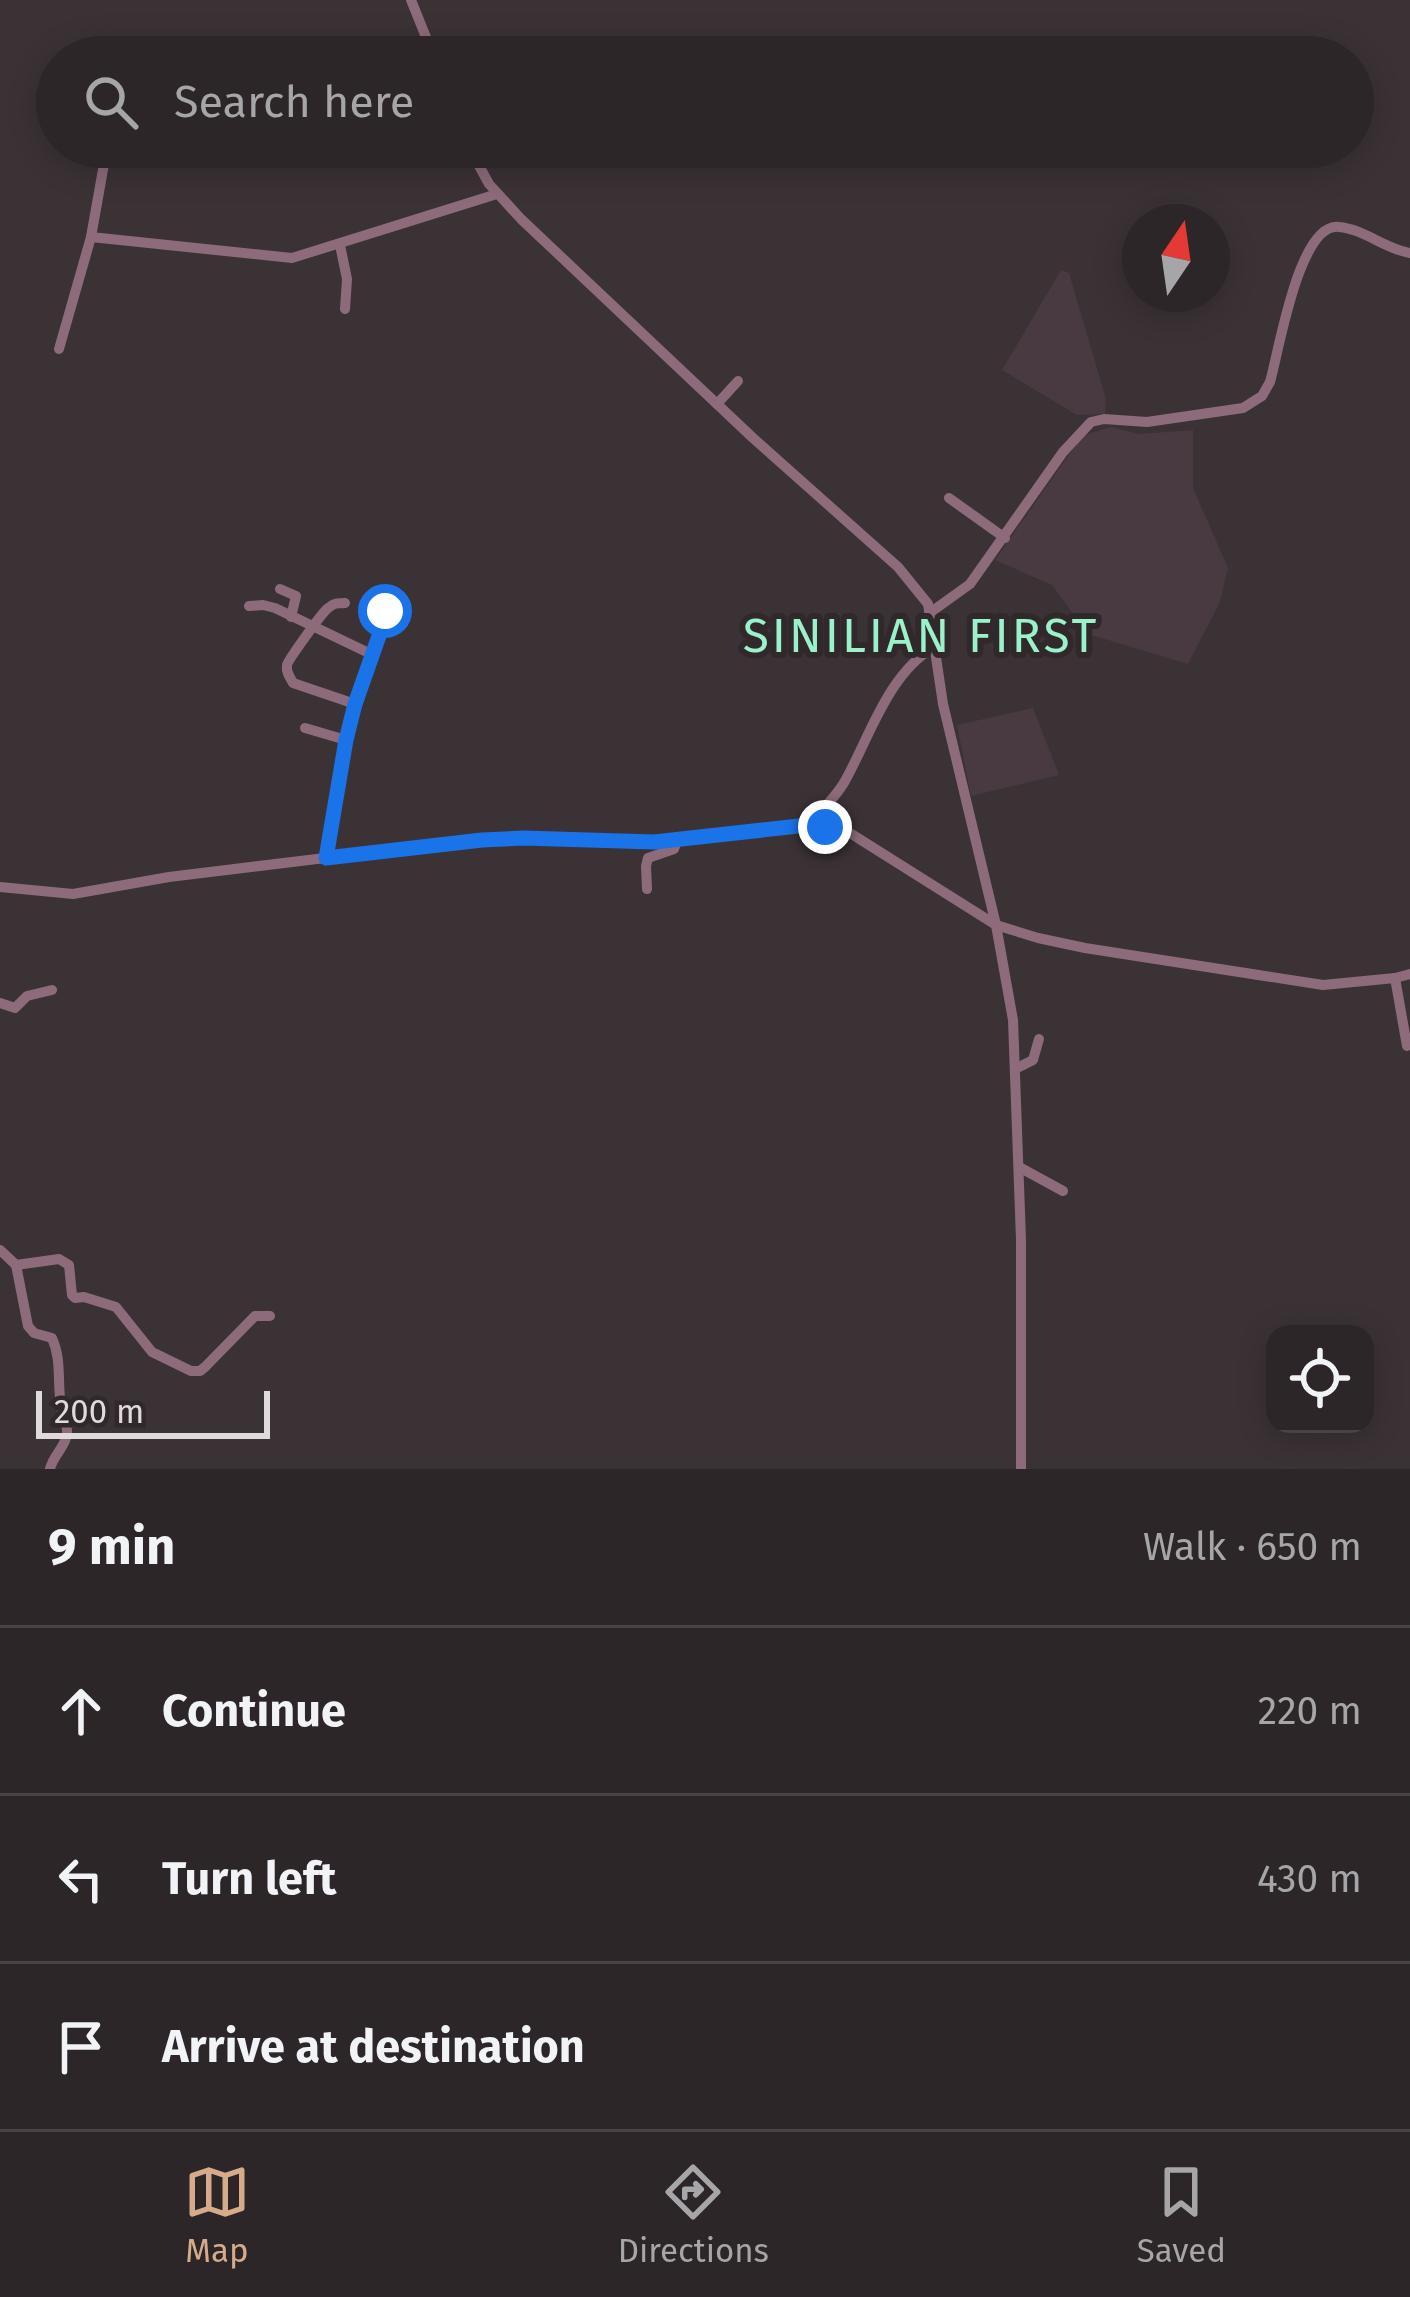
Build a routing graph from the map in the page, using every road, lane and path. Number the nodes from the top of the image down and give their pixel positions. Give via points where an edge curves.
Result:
1 (411, 0) edge
2 (426, 36) edge
3 (103, 168) edge
4 (479, 168) edge
5 (497, 194) junction
6 (92, 237) junction
7 (340, 245) junction
8 (1410, 253) edge
9 (345, 309) dead end
10 (58, 349) dead end
11 (738, 381) dead end
12 (717, 404) junction
13 (949, 498) dead end
14 (1005, 538) junction
15 (280, 589) dead end
16 (374, 598) dead end
17 (345, 602) dead end
18 (249, 606) dead end
19 (931, 612) junction
20 (291, 617) junction
21 (313, 629) junction
22 (934, 647) junction
23 (373, 655) junction
24 (355, 704) junction
25 (305, 728) dead end
26 (346, 740) junction
27 (808, 825) junction
28 (677, 841) junction
29 (326, 858) junction
30 (0, 886) edge
31 (647, 889) dead end
32 (996, 925) junction
33 (1410, 974) edge
34 (1395, 978) junction
35 (52, 990) dead end
36 (0, 1003) edge
37 (1039, 1039) dead end
38 (1407, 1046) dead end
39 (1015, 1069) junction
40 (1019, 1167) junction
41 (1063, 1191) dead end
42 (0, 1250) edge
43 (16, 1265) junction
44 (270, 1316) dead end
45 (50, 1469) edge
46 (1021, 1469) edge

1 - 2 street
3 - 6 street
4 - 5 street
5 - 7 street
5 - 12 street
6 - 7 street via 285,258
6 - 10 street
7 - 9 street
8 - 14 street via 1345,228 1324,230 1306,254 1262,396 1243,408 1180,418 1091,422
11 - 12 street
12 - 19 street via 898,567
13 - 14 street
14 - 19 street via 970,584
15 - 20 street via 296,595
16 - 23 street via 386,616
17 - 21 street via 323,612
18 - 20 street
19 - 22 street
20 - 21 street
21 - 23 street
21 - 24 street via 288,660 290,680
22 - 27 street via 911,664 844,782
22 - 32 street
23 - 24 street
24 - 26 street
25 - 26 street
26 - 29 street
27 - 28 street
27 - 32 street via 850,831
28 - 29 street via 482,840
28 - 31 street via 648,858
29 - 30 street via 73,894
32 - 34 street via 1085,948 1323,986
32 - 39 street
33 - 34 street
34 - 38 street
35 - 36 street via 15,1008
37 - 39 street via 1033,1060
39 - 40 street
40 - 41 street
40 - 46 street
42 - 43 street
43 - 44 street via 66,1261 75,1298 116,1307 152,1352 191,1371 205,1367 255,1316
43 - 45 street via 28,1326 52,1338 60,1372 68,1428

